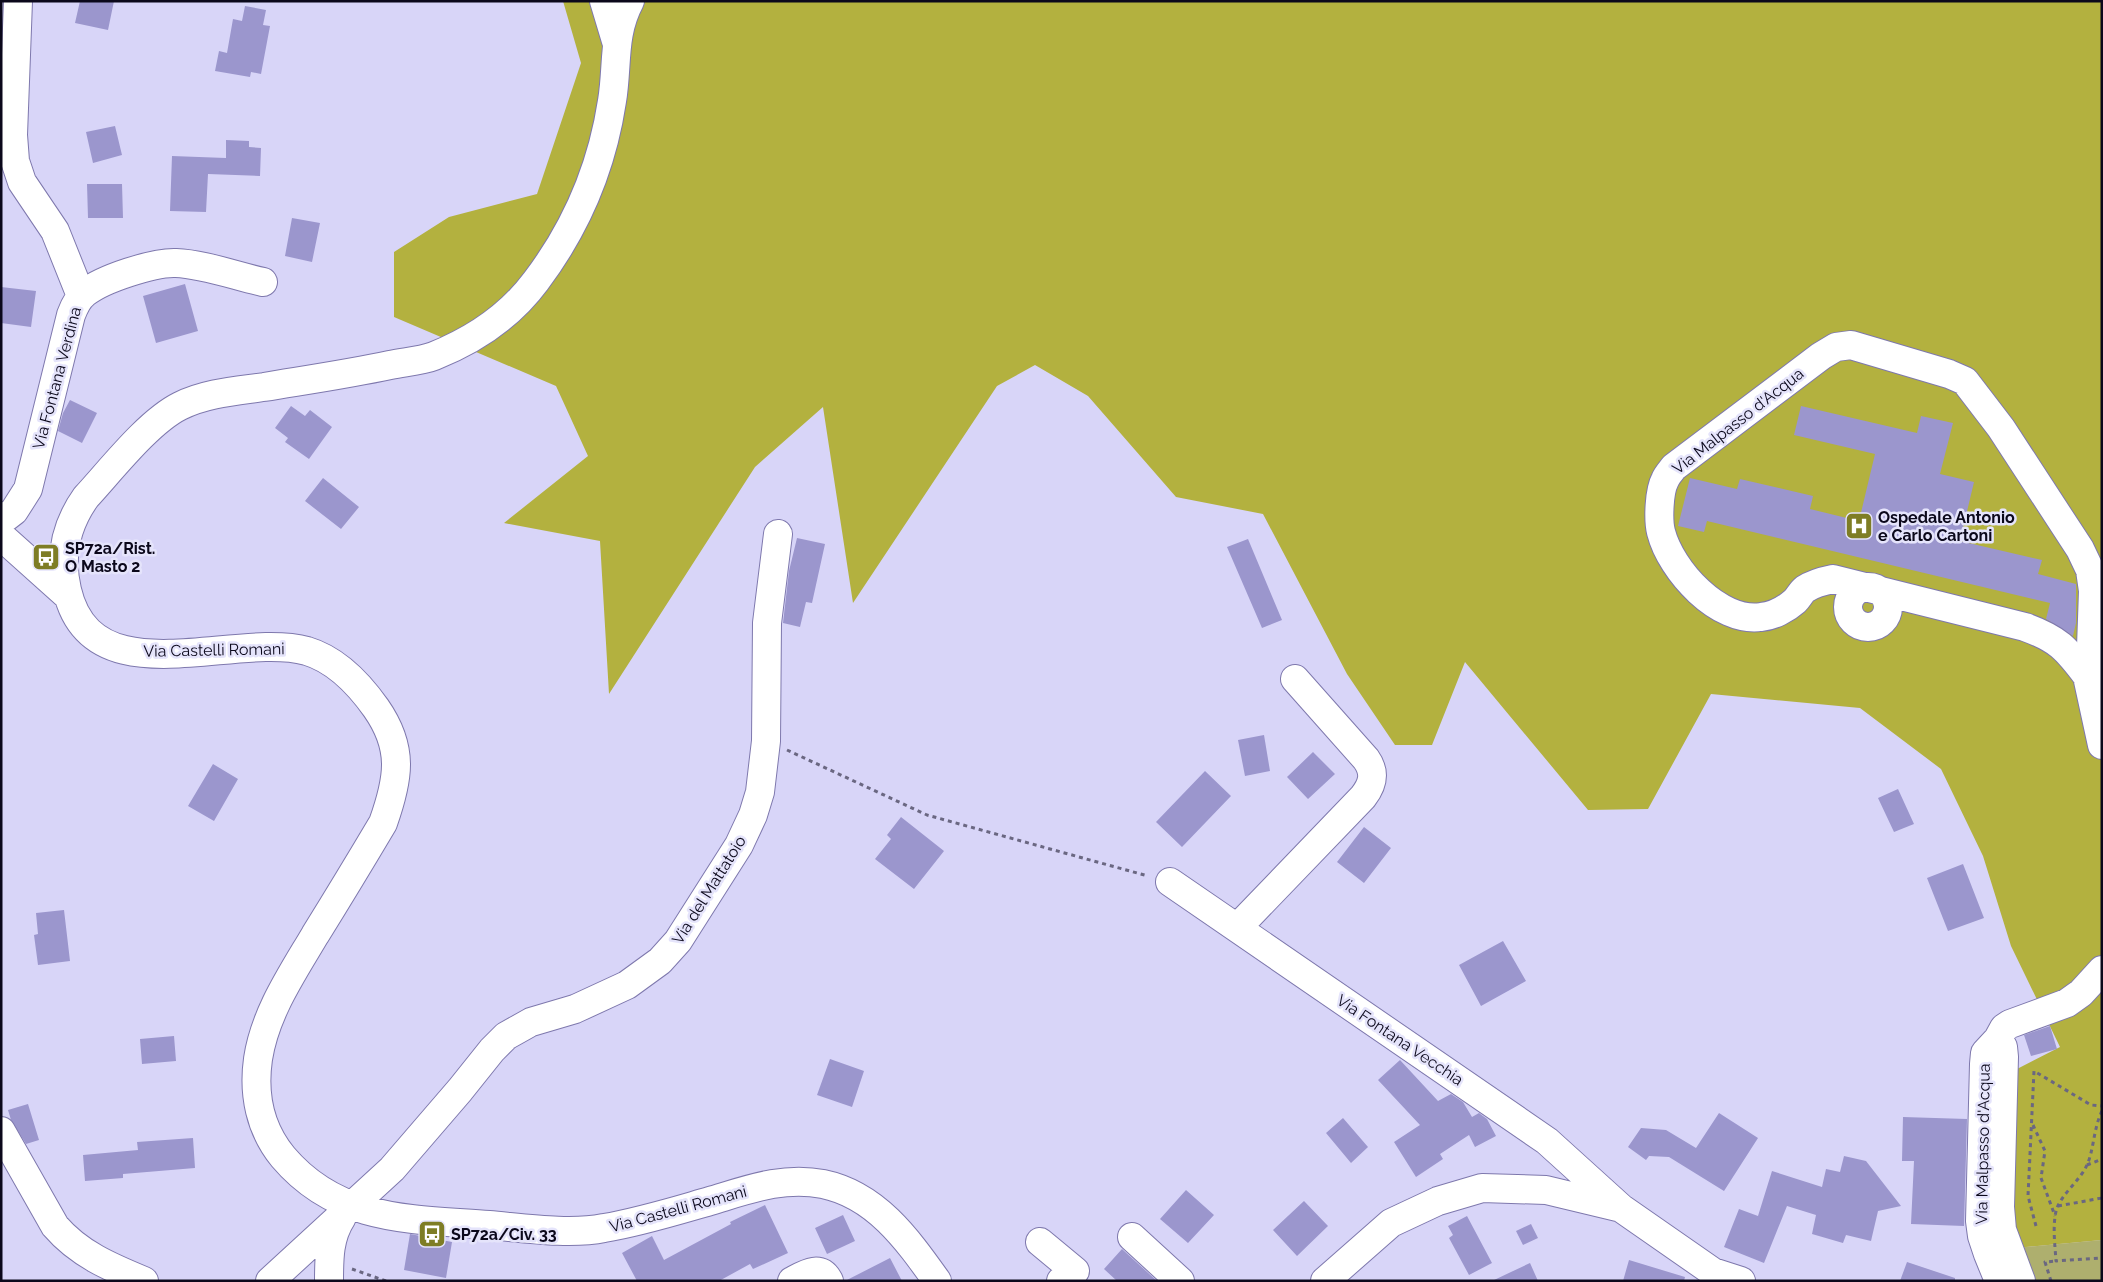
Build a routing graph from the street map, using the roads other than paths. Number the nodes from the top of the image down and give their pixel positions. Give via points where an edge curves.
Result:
1 (18, 1) edge
2 (604, 1) edge
3 (630, 1) edge
4 (616, 41) junction
5 (263, 282) dead end
6 (81, 296) junction
7 (1, 521) edge
8 (778, 534) dead end
9 (1, 536) edge
10 (68, 596) junction
11 (2087, 676) junction
12 (1295, 679) dead end
13 (2102, 745) edge
14 (1170, 882) road end
15 (1237, 928) junction
16 (2102, 970) edge
17 (1998, 1039) junction
18 (1, 1131) edge
19 (350, 1206) junction
20 (1621, 1208) junction
21 (1132, 1237) dead end
22 (1040, 1242) dead end
23 (329, 1271) edge
24 (824, 1276) edge
25 (144, 1281) edge
26 (270, 1281) edge
27 (792, 1281) edge
28 (936, 1281) edge
29 (1061, 1281) edge
30 (1180, 1281) edge
31 (1325, 1281) edge
32 (1741, 1281) edge
33 (1999, 1281) edge
34 (2021, 1281) edge

1 - 6 street via 15,161 22,182 55,231
2 - 4 street
3 - 4 street, Via Castelli Romani
4 - 10 street, Via Castelli Romani via 613,98 603,151 591,184 552,258 534,283 494,325 432,357 215,395 189,402 171,412 149,430 77,508 63,554 62,568
5 - 6 street, Via Fontana Verdina via 189,265 163,264 101,283
6 - 7 street, Via Fontana Verdina via 71,315 28,489 14,510
8 - 19 street, Via del Mattatoio via 767,623 766,741 762,780 753,815 727,866 672,949 648,971 627,985 580,1007 531,1022 506,1036 392,1169
9 - 10 street
10 - 19 street, Via Castelli Romani via 75,616 96,639 126,650 148,654 281,647 322,657 362,687 386,722 396,754 396,770 383,823 280,994 263,1036 257,1068 261,1114 278,1151 313,1187
11 - 11 street, Via Malpasso d'Acqua via 2093,591 2090,570 2080,549 2001,428 1965,381 1843,345 1822,356 1674,467 1664,480 1660,499 1661,532 1682,574 1720,608 1740,617 1762,617 1780,611 1818,582 1833,579 2025,627 2049,636 2063,647
11 - 13 street, Via Malpasso d'Acqua
12 - 15 street via 1369,763 1372,785
14 - 15 street, Via Fontana Vecchia
15 - 20 street, Via Fontana Vecchia via 1547,1141
16 - 17 street, Via Malpasso d'Acqua via 2067,1003 2010,1024
17 - 33 street, Via Malpasso d'Acqua via 1985,1053 1980,1204 1982,1236
17 - 34 street, Via Malpasso d'Acqua via 2004,1057 2002,1230
18 - 25 street via 55,1226 65,1237 94,1258
19 - 23 street via 332,1237
19 - 26 street, Via del Mattatoio
19 - 28 street, Via Castelli Romani via 412,1219 554,1230 601,1229 659,1216 772,1183 810,1182 849,1193 883,1215 906,1238
20 - 31 street via 1546,1190 1482,1188 1438,1201 1391,1223
20 - 32 street via 1713,1272
21 - 30 street
22 - 29 street via 1075,1271
24 - 27 street via 809,1272

